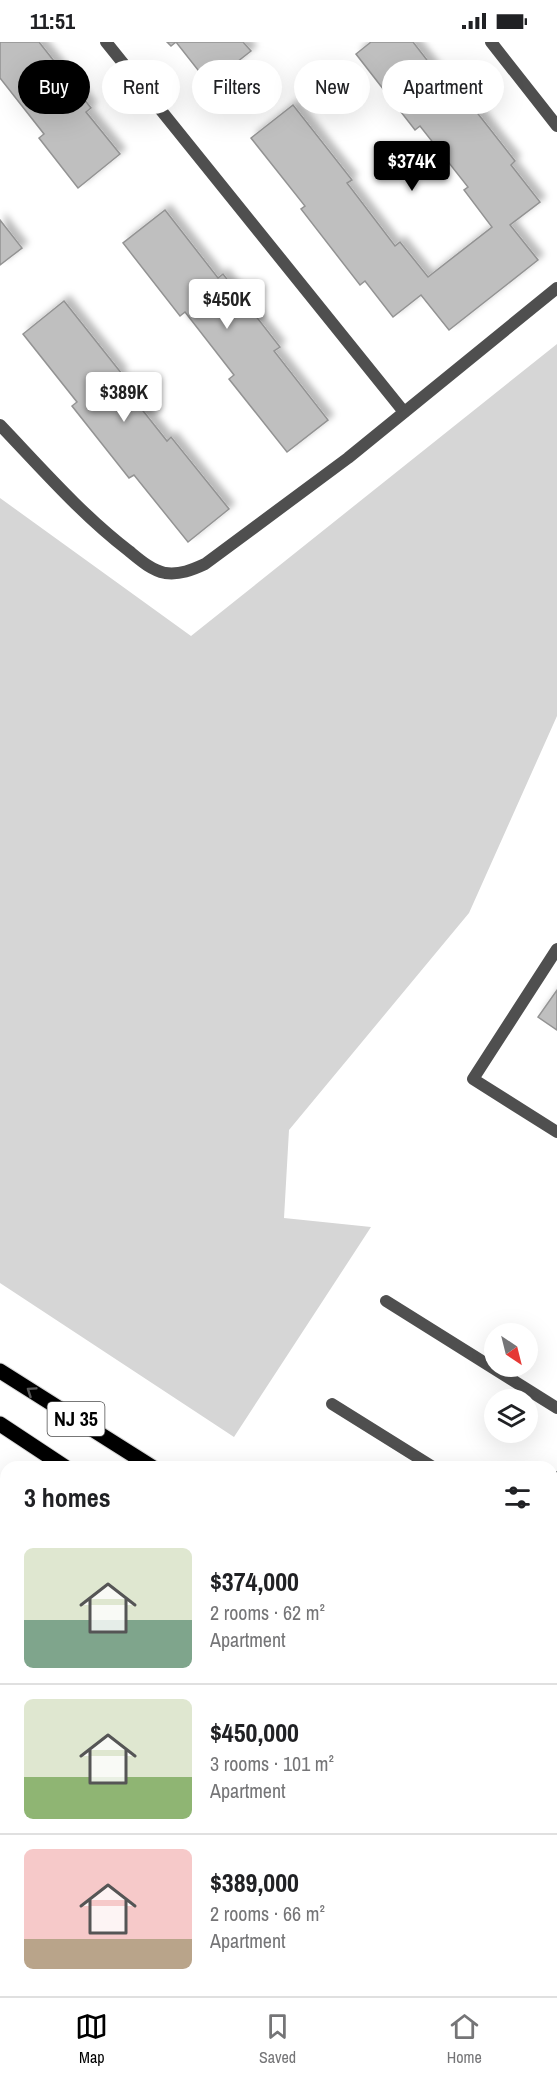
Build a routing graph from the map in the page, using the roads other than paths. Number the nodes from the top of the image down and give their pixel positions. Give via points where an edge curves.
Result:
1 (106, 42) edge
2 (491, 42) edge
3 (557, 126) edge
4 (557, 288) edge
5 (404, 412) junction
6 (0, 425) edge
7 (557, 949) edge
8 (557, 1132) edge
9 (386, 1301) dead end
10 (0, 1371) edge
11 (332, 1404) dead end
12 (557, 1408) edge
13 (0, 1424) edge
14 (56, 1461) edge
15 (142, 1461) edge
16 (423, 1461) edge

1 - 5 lane
2 - 3 lane
4 - 5 lane
5 - 6 lane via 205,564 186,573 164,573 149,567 110,537
7 - 8 lane via 473,1079
9 - 12 lane
15 -> 10 main road, NJ 35
11 - 16 lane
13 - 14 main road, NJ 35

